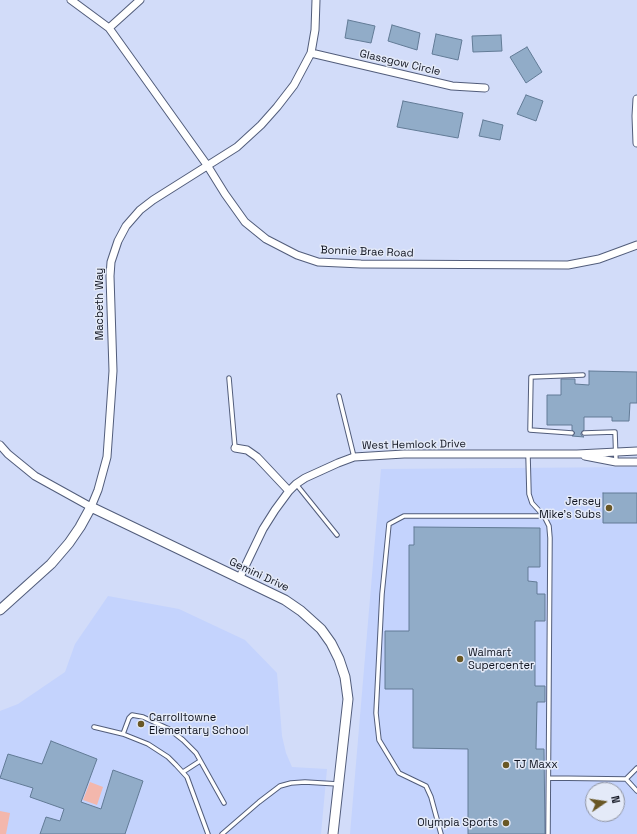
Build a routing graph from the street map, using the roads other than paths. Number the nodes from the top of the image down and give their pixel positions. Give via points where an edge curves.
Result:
1 (71, 0) edge
2 (140, 0) edge
3 (316, 0) edge
4 (109, 28) junction
5 (311, 53) junction
6 (485, 88) dead end
7 (637, 99) edge
8 (637, 143) edge
9 (207, 165) junction
10 (637, 245) edge
11 (583, 375) dead end
12 (229, 378) dead end
13 (339, 396) dead end
14 (572, 433) dead end
15 (584, 433) dead end
16 (0, 445) edge
17 (235, 448) joint
18 (615, 451) junction
19 (637, 451) edge
20 (577, 454) junction
21 (528, 455) junction
22 (354, 457) junction
23 (616, 462) junction
24 (637, 462) edge
25 (296, 484) junction
26 (289, 491) junction
27 (91, 507) junction
28 (544, 516) junction
29 (337, 534) dead end
30 (239, 579) junction
31 (0, 610) edge
32 (94, 727) dead end
33 (123, 734) junction
34 (200, 761) junction
35 (637, 768) edge
36 (183, 772) junction
37 (549, 778) junction
38 (626, 779) junction
39 (338, 784) junction
40 (637, 791) edge
41 (224, 803) dead end
42 (208, 834) edge
43 (222, 834) edge
44 (333, 834) edge
45 (440, 834) edge
46 (548, 834) edge

1 - 4 street, Bonnie Brae Road
2 - 4 street
3 - 5 street, Macbeth Way
4 - 9 street, Bonnie Brae Road
5 - 6 street, Glassgow Circle via 452,86
5 - 9 street, Macbeth Way via 294,85 261,126 237,147
7 - 8 street
9 - 10 street, Bonnie Brae Road via 250,228 277,246 318,262 568,265 599,259
9 - 27 street, Macbeth Way via 140,210 126,226 116,247 110,276 113,372 107,457
11 - 14 lane via 531,377 530,430
12 - 17 lane
13 - 22 lane
15 - 18 lane via 615,432
16 - 27 street, Gemini Drive via 35,476
17 - 26 street via 247,450 257,457
18 - 19 street, West Hemlock Drive
18 - 20 street, West Hemlock Drive
18 - 23 lane
20 - 21 street, West Hemlock Drive
20 - 23 street, West Hemlock Drive
21 - 22 street, West Hemlock Drive via 404,454
21 - 28 lane via 529,494 532,503
22 - 25 street, West Hemlock Drive via 321,470
23 - 24 street, West Hemlock Drive
25 - 26 street, West Hemlock Drive
25 - 29 lane
26 - 30 street, West Hemlock Drive via 263,529
27 - 30 street, Gemini Drive
27 - 31 street, Macbeth Way via 80,528 51,564
28 - 37 lane via 550,538
28 - 45 lane via 404,516 389,524 382,594 376,713 379,740 399,773 426,786
30 - 39 street, Gemini Drive via 302,611 321,629 334,648 345,677 348,699
32 - 33 lane
33 - 34 lane via 132,715 143,717 169,729 196,753
33 - 36 lane via 148,744 168,757
34 - 36 lane
34 - 41 lane
35 - 38 lane
36 - 42 lane
37 - 38 lane
37 - 46 lane
38 - 40 lane
39 - 43 lane via 305,782 280,786
39 - 44 street, Gemini Drive

